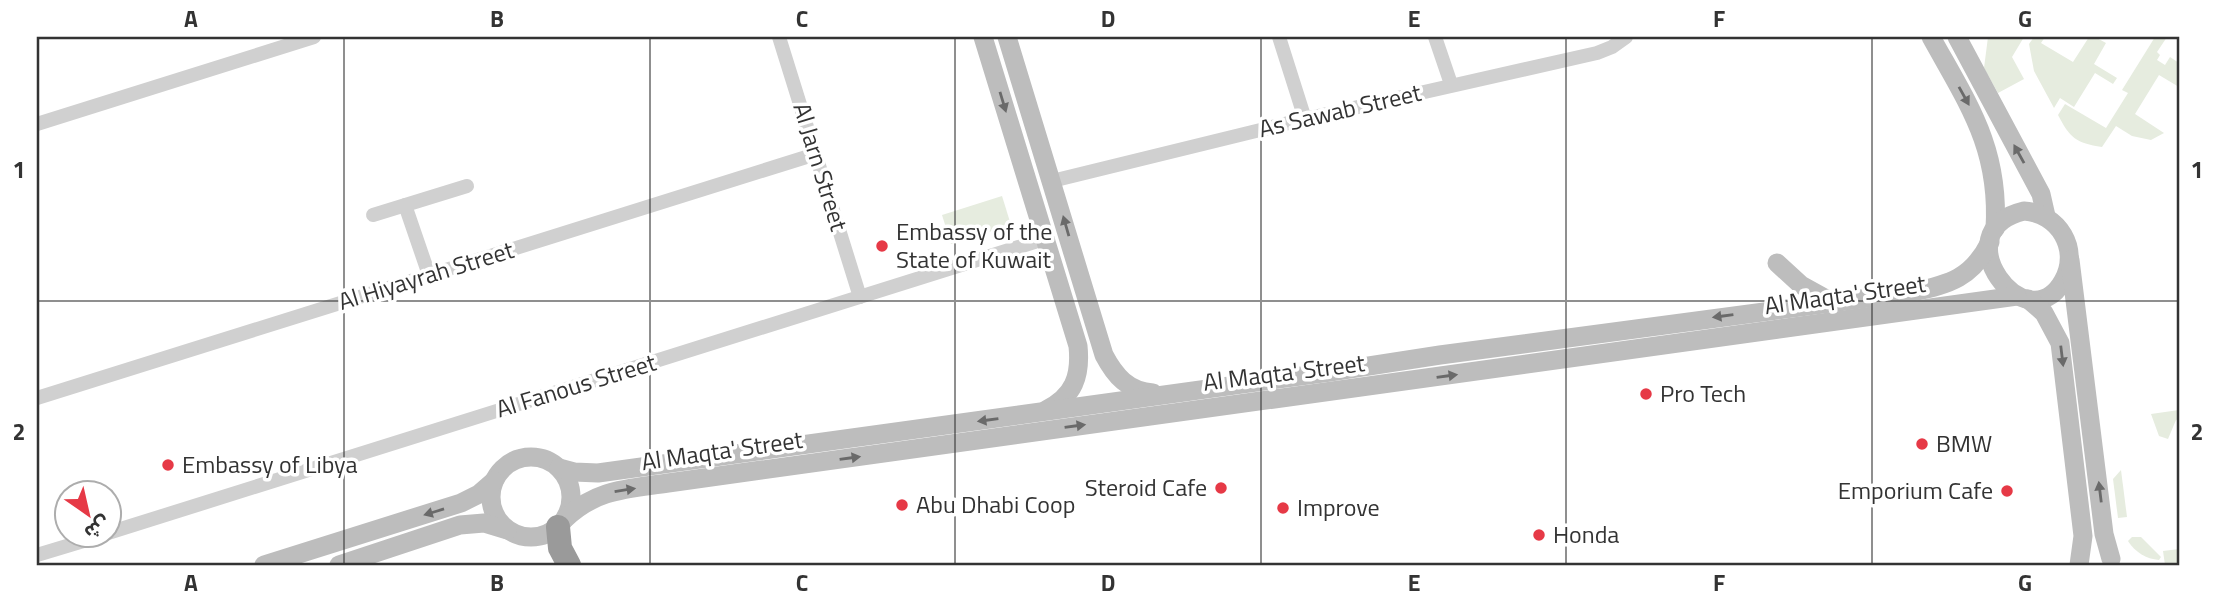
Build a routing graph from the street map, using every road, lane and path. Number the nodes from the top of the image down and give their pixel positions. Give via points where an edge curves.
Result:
1 (314, 37) edge
2 (779, 37) edge
3 (983, 37) edge
4 (1007, 37) edge
5 (1279, 37) edge
6 (1436, 37) edge
7 (1626, 37) edge
8 (1931, 37) edge
9 (1957, 37) edge
10 (1451, 85) junction
11 (1305, 119) junction
12 (37, 124) edge
13 (816, 154) junction
14 (1052, 181) junction
15 (467, 187) dead end
16 (405, 205) junction
17 (373, 215) dead end
18 (2046, 216) junction
19 (1993, 235) junction
20 (1044, 239) junction
21 (2070, 260) junction
22 (1777, 263) dead end
23 (429, 275) junction
24 (860, 297) junction
25 (2023, 298) junction
26 (1830, 302) junction
27 (1099, 342) junction
28 (1440, 355) junction
29 (1330, 372) junction
30 (1354, 389) junction
31 (1168, 394) junction
32 (1285, 397) junction
33 (37, 398) edge
34 (1041, 412) junction
35 (559, 468) junction
36 (494, 481) junction
37 (562, 523) junction
38 (122, 529) edge
39 (507, 530) junction
40 (2116, 562) edge
41 (264, 565) edge
42 (339, 565) edge
43 (569, 565) edge
44 (2080, 565) edge

1 - 12 street
2 - 13 street, Al Jarn Street
3 -> 20 street
4 - 14 street
5 - 11 street
6 - 10 street
7 - 10 street, As Sawab Street via 1597,53
8 -> 19 street via 1989,152 1995,190
18 -> 9 street via 2041,194
10 - 11 street, As Sawab Street
11 - 14 street, As Sawab Street
13 - 23 street, Al Hiyayrah Street
13 - 24 street, Al Jarn Street
27 -> 14 street
15 - 16 street
16 - 17 street
16 - 23 street
18 - 19 street via 2024,211 2012,214
18 - 21 street via 2063,233
19 - 25 street via 1992,268 1998,280
19 - 26 street, Al Maqta' Street via 1981,261 1946,285
20 - 24 street, Al Fanous Street
20 - 27 street via 1062,264 1088,344
20 - 34 street via 1080,364 1069,393
21 - 25 street via 2062,285 2053,293 2041,299
40 -> 21 street via 2104,534
22 - 26 street
23 - 33 street, Al Hiyayrah Street
24 - 38 street, Al Fanous Street
30 -> 25 street, Al Maqta' Street
25 -> 44 street via 2044,313 2060,343 2083,536
26 -> 28 street, Al Maqta' Street
27 - 31 street via 1116,376 1133,389
28 - 29 street, Al Maqta' Street
28 - 30 street via 1408,368 1352,377 1349,384
29 - 31 street, Al Maqta' Street
29 - 32 street via 1325,387
30 - 32 street, Al Maqta' Street
31 - 34 street, Al Maqta' Street
37 -> 32 street, Al Maqta' Street via 586,501 603,493
34 -> 35 street, Al Maqta' Street via 598,473
35 - 36 street via 539,458 518,459
35 - 37 street via 570,487 569,509
36 - 39 street via 493,513
36 -> 41 street via 461,503
37 - 39 street via 549,534 527,538
37 - 43 highway via 560,548
39 - 42 street via 484,523 460,525
40 - 44 street via 2097,557

